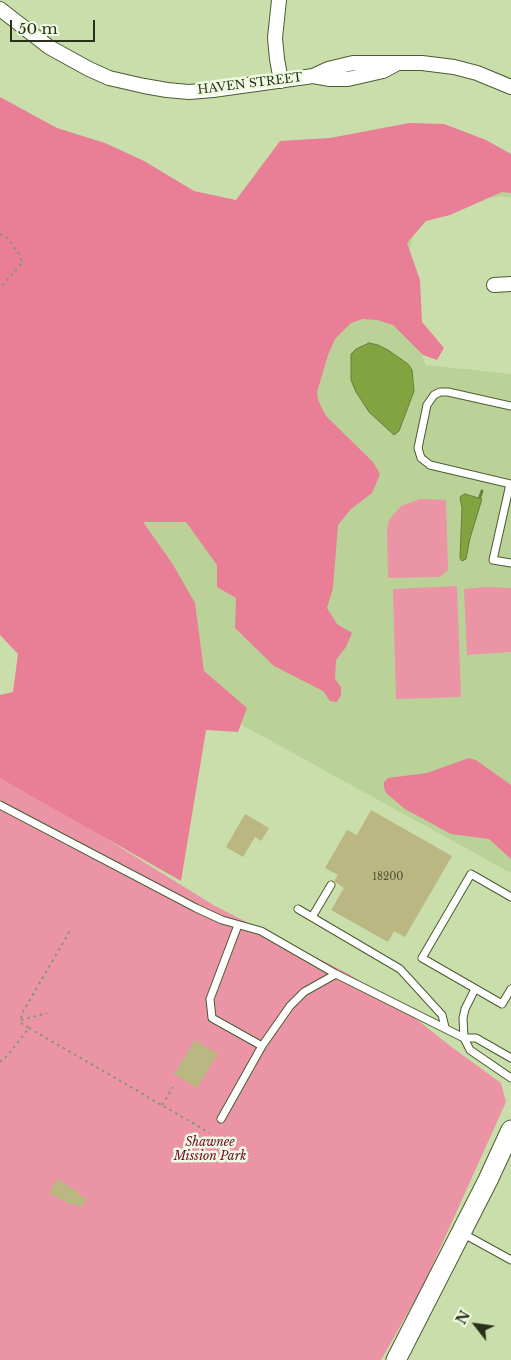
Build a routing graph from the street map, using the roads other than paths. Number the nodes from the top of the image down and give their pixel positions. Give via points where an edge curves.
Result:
1 (279, 0) edge
2 (0, 9) edge
3 (282, 81) junction
4 (511, 87) edge
5 (511, 284) edge
6 (494, 285) dead end
7 (511, 406) edge
8 (510, 484) edge
9 (511, 563) edge
10 (0, 804) edge
11 (331, 885) dead end
12 (511, 897) edge
13 (298, 909) dead end
14 (312, 917) junction
15 (238, 926) junction
16 (336, 974) junction
17 (475, 989) junction
18 (511, 989) edge
19 (445, 1027) junction
20 (464, 1038) junction
21 (262, 1046) junction
22 (511, 1058) edge
23 (511, 1078) edge
24 (221, 1119) dead end
25 (511, 1130) edge
26 (462, 1232) junction
27 (511, 1260) edge
28 (396, 1360) edge

1 - 3 street via 275,38
2 - 3 street, HAVEN STREET via 49,47 109,78 189,92
3 - 4 street, HAVEN STREET via 312,76 328,68 353,63 422,63 477,73
5 - 6 street
7 - 8 lane via 440,392 427,406 418,448 421,458 430,465
8 - 9 lane via 493,560
10 - 15 lane via 196,908
11 - 14 lane
12 - 17 lane via 471,874 422,958
13 - 14 lane
14 - 19 lane via 400,969 442,1015
15 - 16 lane via 261,931
15 - 21 lane via 210,999 212,1018
16 - 19 lane
16 - 21 lane via 304,992
17 - 18 lane via 502,1004
17 - 20 lane via 466,1008
19 - 20 lane
20 - 22 lane via 476,1038
20 - 23 lane via 470,1050
21 - 24 lane
25 - 26 main road
26 - 27 lane
26 - 28 main road

